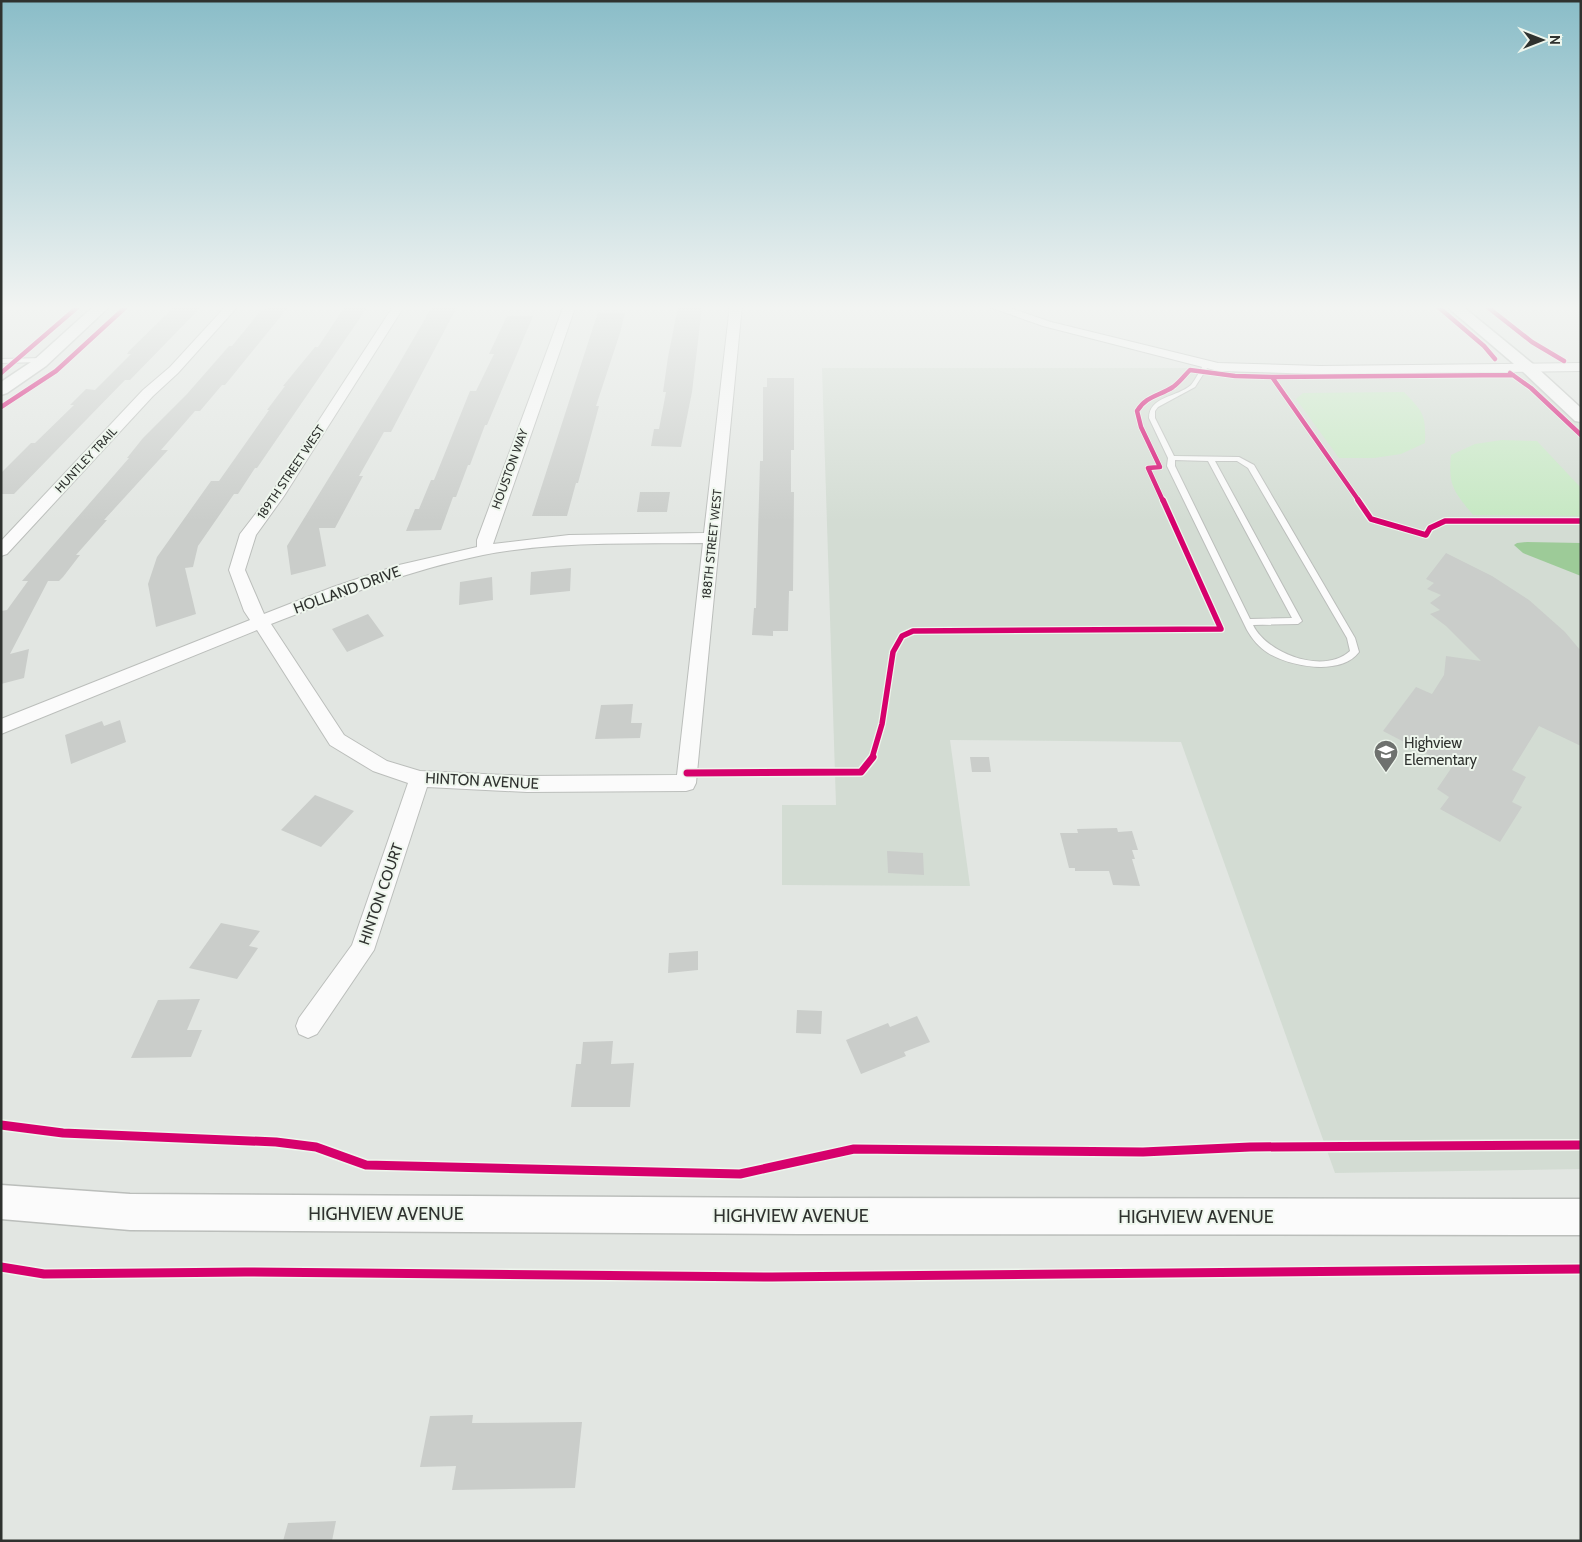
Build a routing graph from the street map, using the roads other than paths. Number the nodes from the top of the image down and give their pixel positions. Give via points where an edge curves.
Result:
1 (19, 377) edge
2 (166, 377) edge
3 (354, 377) edge
4 (544, 377) edge
5 (729, 377) edge
6 (1199, 377) edge
7 (1538, 377) edge
8 (1558, 377) edge
9 (1, 390) edge
10 (1581, 397) edge
11 (1581, 417) edge
12 (1172, 458) junction
13 (1210, 458) junction
14 (713, 538) junction
15 (485, 550) junction
16 (1, 551) edge
17 (260, 622) junction
18 (1248, 622) junction
19 (1, 727) edge
20 (420, 779) junction
21 (686, 783) joint
22 (308, 1026) dead end
23 (1, 1202) edge
24 (1581, 1217) edge

1 - 9 street
2 - 16 street, HUNTLEY TRAIL
3 - 17 street, 189TH STREET WEST via 277,496 248,534 237,570
4 - 15 street, HOUSTON WAY via 484,540
5 - 14 street, 188TH STREET WEST
6 - 12 lane via 1193,386 1155,406 1152,411 1152,418
7 - 11 street
8 - 10 street
12 - 13 lane
12 - 18 lane via 1171,466
13 - 18 lane via 1298,621
13 - 18 lane via 1239,459 1251,467 1351,638 1355,652 1347,660 1338,662 1292,660 1263,645
14 - 15 street, HOLLAND DRIVE via 569,540
14 - 21 street, 188TH STREET WEST
15 - 17 street, HOLLAND DRIVE via 405,569
17 - 19 street, HOLLAND DRIVE
17 - 20 street, HINTON AVENUE via 337,740 380,766
20 - 21 street, HINTON AVENUE via 527,784
20 - 22 street, HINTON COURT via 362,950
23 - 24 street, HIGHVIEW AVENUE via 130,1212

